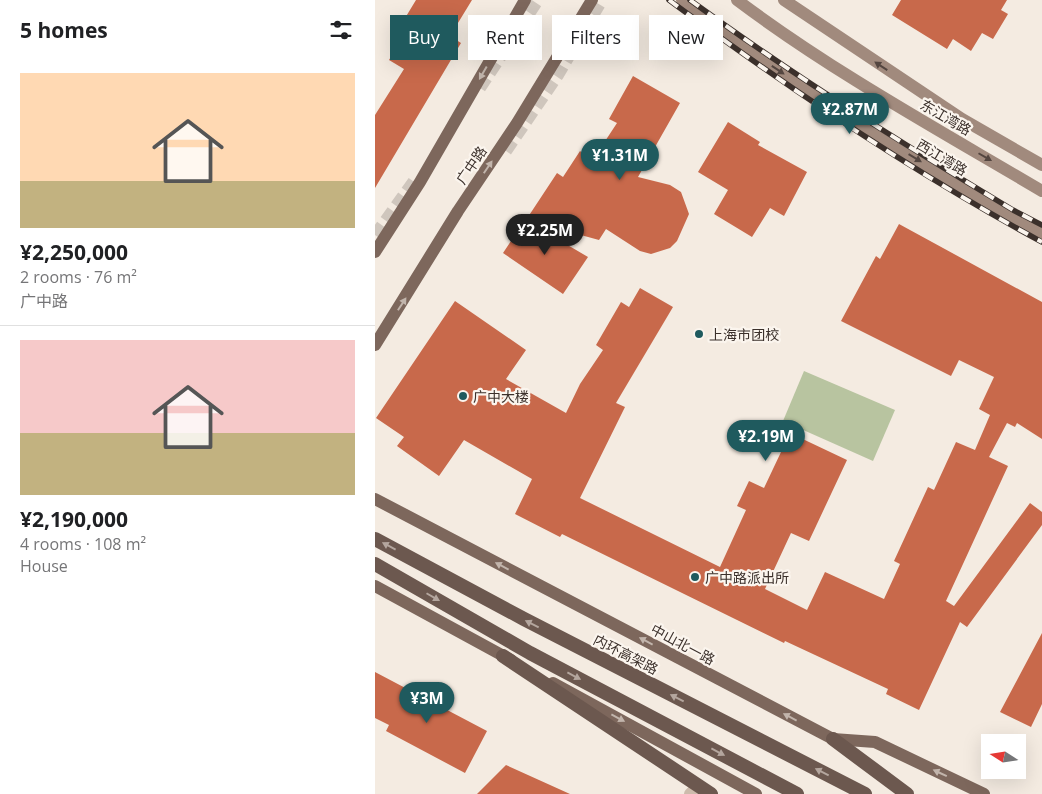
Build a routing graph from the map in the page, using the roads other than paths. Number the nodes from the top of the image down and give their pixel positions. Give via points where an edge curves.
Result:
1 (525, 0) edge
2 (592, 0) edge
3 (682, 0) edge
4 (737, 0) edge
5 (784, 0) edge
6 (1042, 165) edge
7 (1042, 191) edge
8 (1042, 233) edge
9 (375, 252) edge
10 (375, 345) edge
11 (375, 499) edge
12 (375, 539) edge
13 (375, 564) edge
14 (375, 586) edge
15 (503, 656) junction
16 (833, 739) junction
17 (694, 790) edge
18 (711, 794) edge
19 (756, 794) edge
20 (797, 794) edge
21 (865, 794) edge
22 (907, 794) edge
23 (984, 794) edge

1 -> 9 main road via 420,182
10 -> 2 main road, 广中路
3 -> 8 main road, 西江湾路 via 835,109
4 -> 7 main road, 东江湾路 via 855,81
6 -> 5 main road, 东江湾路 via 962,119
16 -> 11 main road, 中山北一路
21 -> 12 highway, 内环高架路
13 -> 20 highway via 530,653
14 - 15 main road
15 - 17 highway
15 -> 19 main road
16 - 22 highway
23 -> 16 main road, 中山北一路 via 875,742
17 - 18 highway

